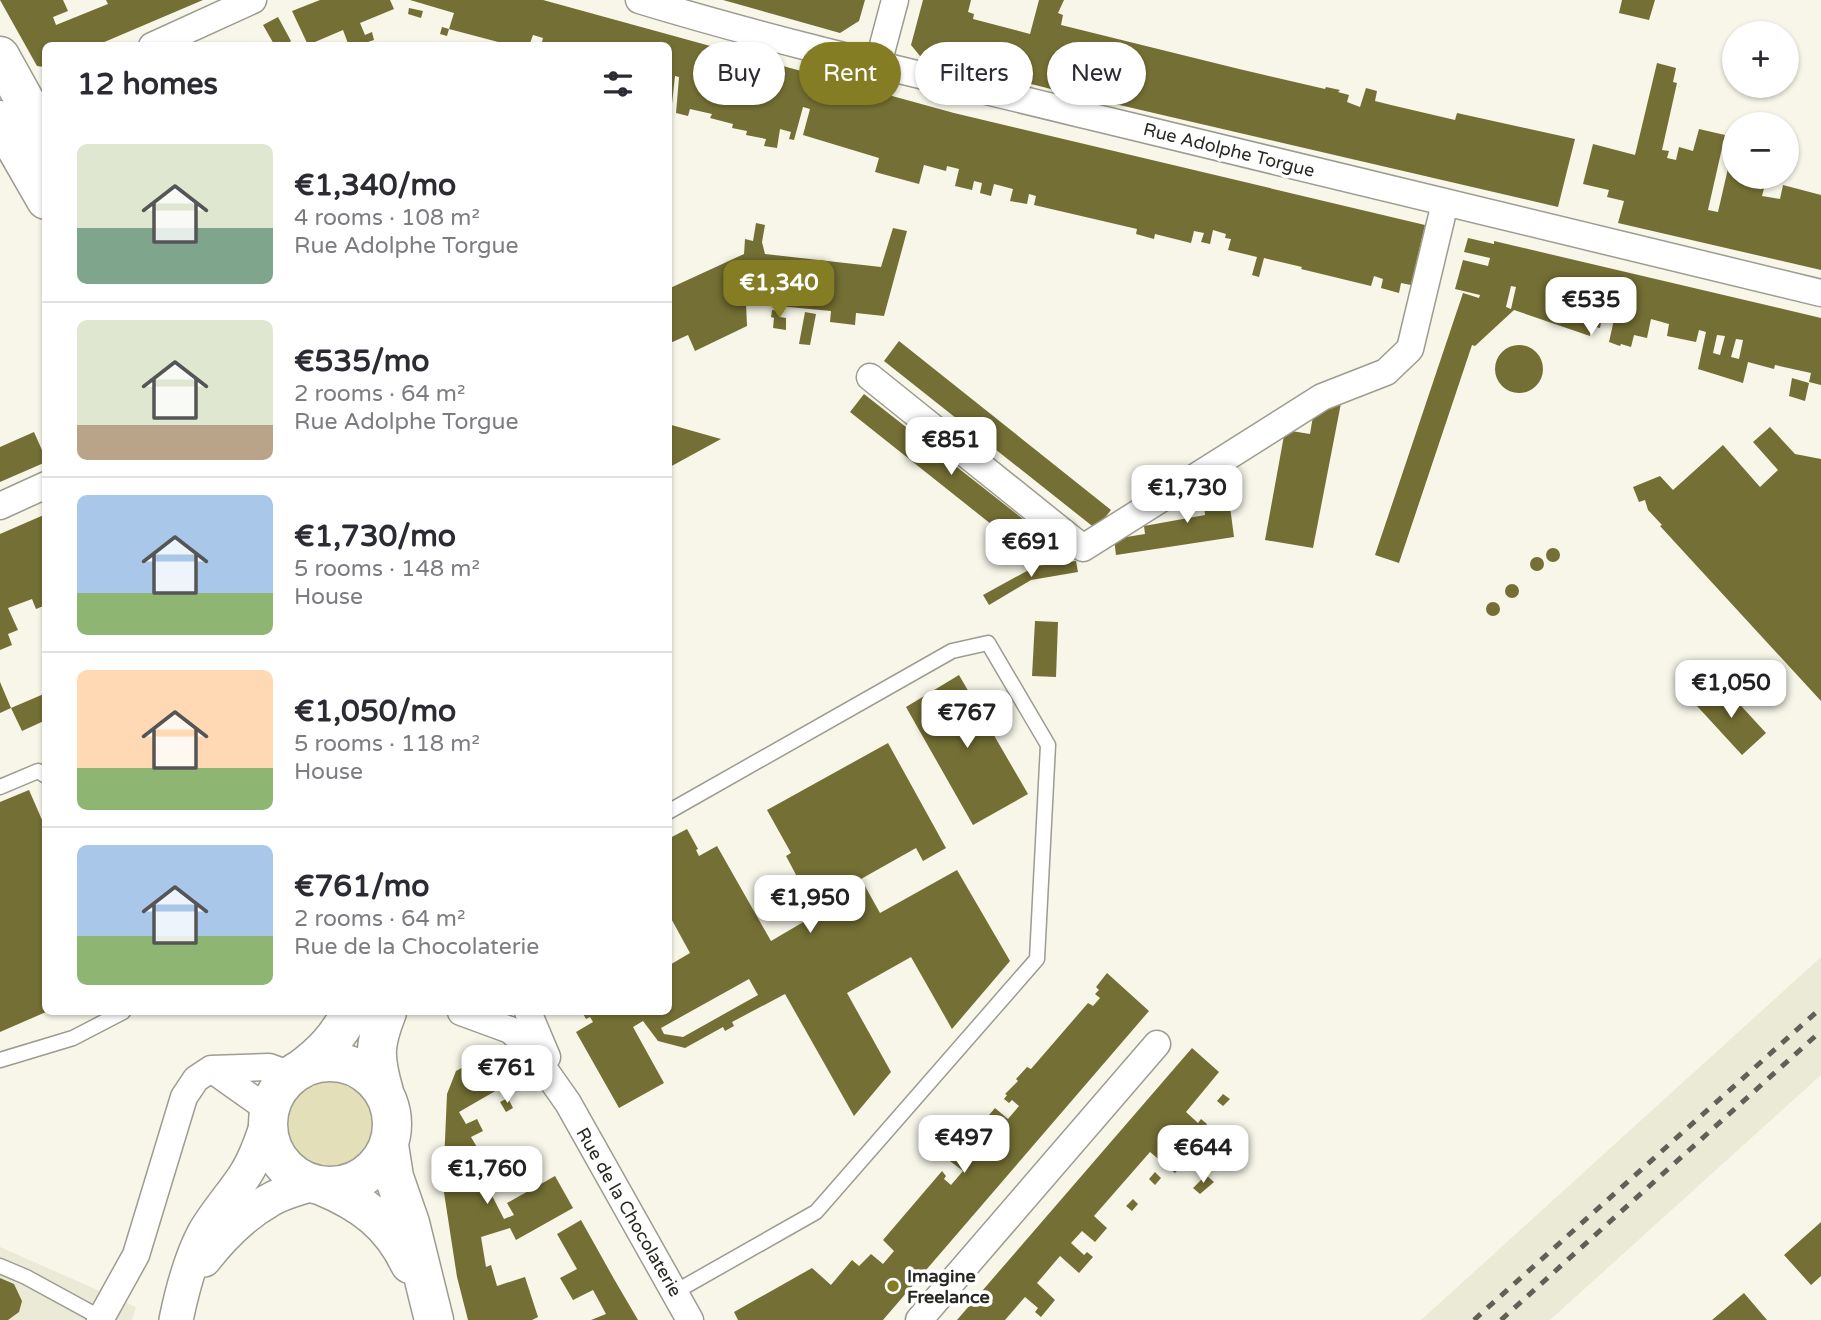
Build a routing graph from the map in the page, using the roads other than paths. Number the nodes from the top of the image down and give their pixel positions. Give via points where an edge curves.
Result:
1 (253, 0) edge
2 (639, 0) edge
3 (895, 0) edge
4 (692, 8) edge
5 (161, 42) edge
6 (805, 42) edge
7 (884, 42) edge
8 (0, 55) edge
9 (901, 70) edge
10 (18, 107) edge
11 (42, 134) edge
12 (42, 187) edge
13 (1444, 203) junction
14 (1821, 293) edge
15 (870, 377) dead end
16 (42, 487) edge
17 (0, 506) edge
18 (42, 774) edge
19 (0, 787) edge
20 (672, 810) edge
21 (117, 1015) edge
22 (349, 1015) edge
23 (386, 1015) edge
24 (469, 1015) edge
25 (529, 1015) edge
26 (1157, 1044) dead end
27 (0, 1060) edge
28 (211, 1069) junction
29 (296, 1073) junction
30 (384, 1092) junction
31 (568, 1103) junction
32 (268, 1115) junction
33 (389, 1145) junction
34 (317, 1185) junction
35 (0, 1266) edge
36 (186, 1284) junction
37 (675, 1292) junction
38 (433, 1314) edge
39 (100, 1319) edge
40 (176, 1320) edge
41 (690, 1320) edge
42 (919, 1320) edge

1 - 5 street
2 - 4 street, Rue Adolphe Torgue
3 - 7 street
4 - 6 street, Rue Adolphe Torgue
8 - 10 main road
9 - 13 street, Rue Adolphe Torgue
10 - 11 main road
10 - 12 main road
13 - 14 street, Rue Adolphe Torgue
13 - 15 street via 1410,349 1386,372 1322,397 1083,548
16 - 17 street
18 - 19 lane via 38,771
20 - 37 lane via 952,651 988,643 1048,745 1038,959 816,1212
21 - 27 lane via 73,1038
22 - 29 main road via 334,1040
23 - 30 main road via 376,1055
24 - 31 street, Rue de la Chocolaterie via 518,1036
25 - 31 street, Rue de la Chocolaterie
26 - 42 street
28 - 29 street via 269,1067
28 - 32 street
28 - 39 street via 196,1079 184,1097 136,1255
29 - 30 main road via 320,1063 339,1062 365,1072
29 - 32 main road via 277,1091
30 - 33 main road via 393,1118
31 - 37 street, Rue de la Chocolaterie
32 - 34 main road via 270,1141 279,1160 293,1175
32 - 36 street via 260,1147 205,1232
33 - 34 main road via 381,1161 360,1179 343,1186
33 - 38 main road
34 - 36 street via 280,1195 252,1212 219,1241
34 - 38 main road via 339,1193 390,1230
35 - 39 lane
36 - 40 street
37 - 41 street, Rue de la Chocolaterie

